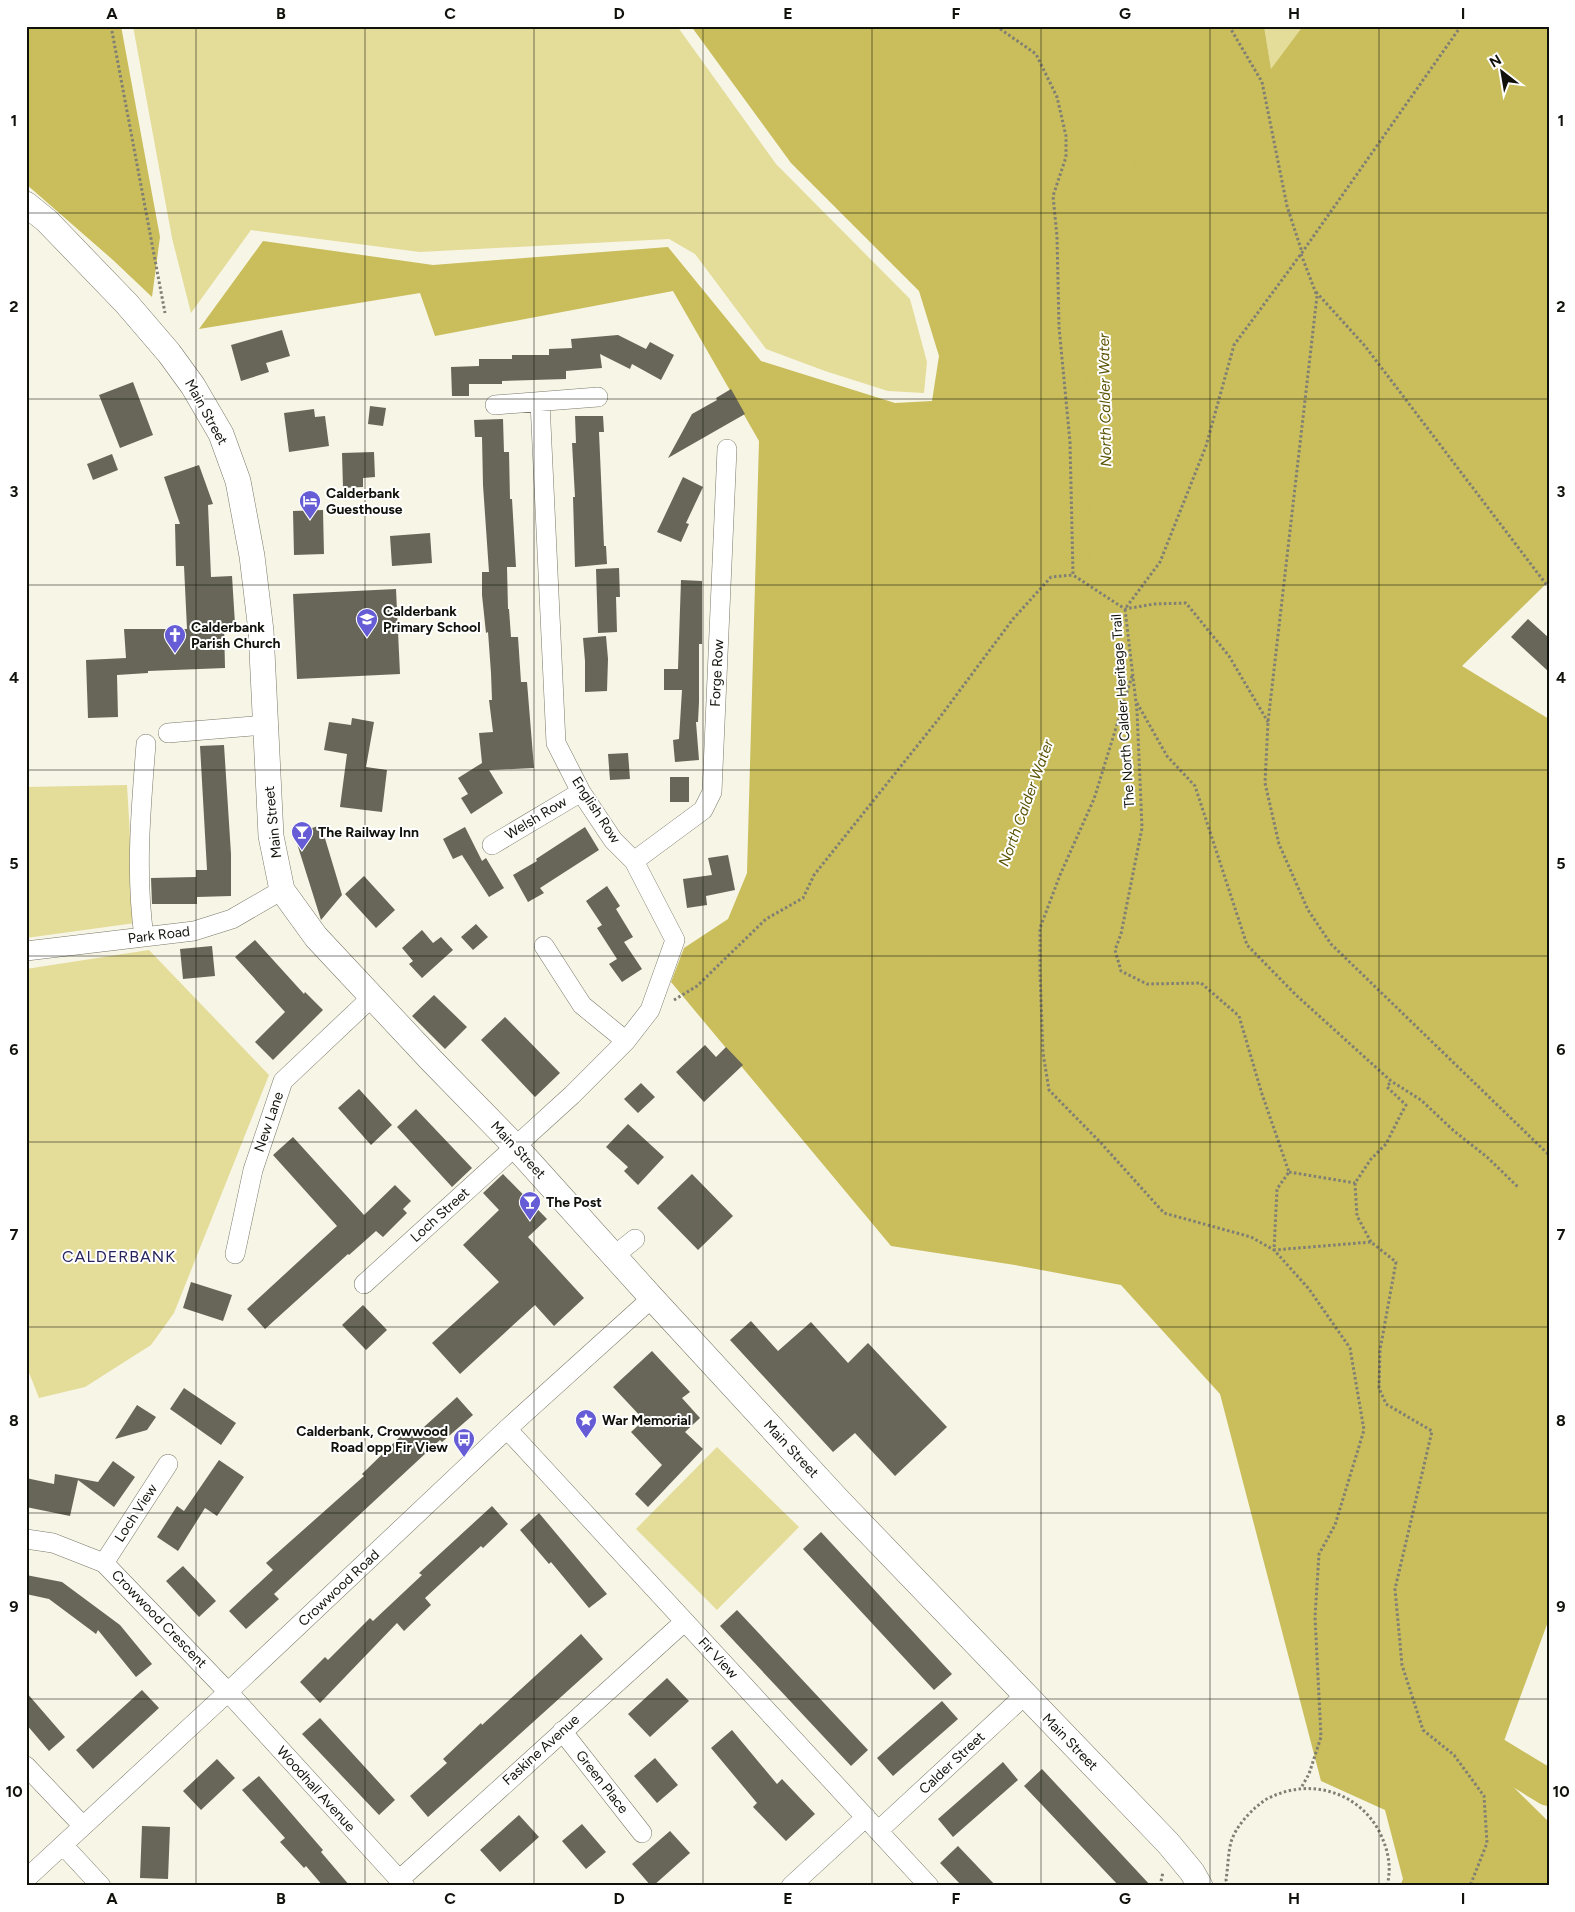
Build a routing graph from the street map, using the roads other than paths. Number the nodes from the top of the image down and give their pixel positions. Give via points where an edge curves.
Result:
1 (26, 204) edge
2 (598, 397) dead end
3 (540, 402) junction
4 (495, 405) dead end
5 (728, 449) dead end
6 (265, 725) junction
7 (168, 733) dead end
8 (146, 744) dead end
9 (581, 792) junction
10 (492, 845) dead end
11 (634, 861) junction
12 (282, 890) junction
13 (144, 937) junction
14 (544, 946) dead end
15 (26, 951) edge
16 (372, 997) junction
17 (626, 1040) junction
18 (515, 1146) junction
19 (635, 1239) dead end
20 (235, 1254) dead end
21 (615, 1255) junction
22 (364, 1284) dead end
23 (652, 1298) junction
24 (507, 1429) junction
25 (168, 1464) dead end
26 (26, 1539) edge
27 (104, 1563) junction
28 (684, 1622) junction
29 (228, 1692) junction
30 (1025, 1695) junction
31 (562, 1731) junction
32 (26, 1766) edge
33 (872, 1824) junction
34 (83, 1826) junction
35 (642, 1833) dead end
36 (63, 1844) junction
37 (26, 1879) edge
38 (402, 1883) edge
39 (101, 1886) edge
40 (790, 1886) edge
41 (928, 1886) edge
42 (1200, 1886) edge

1 - 6 main road, Main Street via 47,221 127,304 193,386 221,434 238,482 252,556 261,631
2 - 3 street
3 - 4 street
3 - 9 street, English Row via 556,743
5 - 11 street, Forge Row via 712,792 703,810
6 - 7 street
6 - 12 main road, Main Street via 271,836
8 - 13 street via 139,822 140,908
9 - 10 street, Welsh Row
9 - 11 street, English Row via 613,840
11 - 17 street, English Row via 675,940 650,1010
12 - 13 street, Park Road via 232,919 194,931
12 - 16 main road, Main Street via 316,937
13 - 15 street, Park Road
14 - 17 street via 582,1005
16 - 18 main road, Main Street
16 - 20 street, New Lane via 283,1082 253,1170
17 - 18 street, English Row
18 - 21 main road, Main Street
18 - 22 street, Loch Street
19 - 21 street
21 - 23 main road, Main Street
23 - 24 street, Crowwood Road
23 - 30 main road, Main Street via 838,1500
24 - 28 street, Fir View
24 - 29 street, Crowwood Road
25 - 27 street, Loch View
26 - 27 street, Crowwood Crescent via 52,1542
27 - 29 street, Crowwood Crescent
28 - 31 street, Faskine Avenue
28 - 33 street, Fir View
29 - 34 street, Crowwood Road
29 - 38 street, Woodhall Avenue
30 - 33 street, Calder Street
30 - 42 main road, Main Street via 1168,1843
31 - 35 street, Green Place
31 - 38 street, Faskine Avenue
32 - 34 street
33 - 40 street, Calder Street
33 - 41 street, Fir View
34 - 36 street, Crowwood Road
36 - 37 street, Crowwood Road
36 - 39 street

